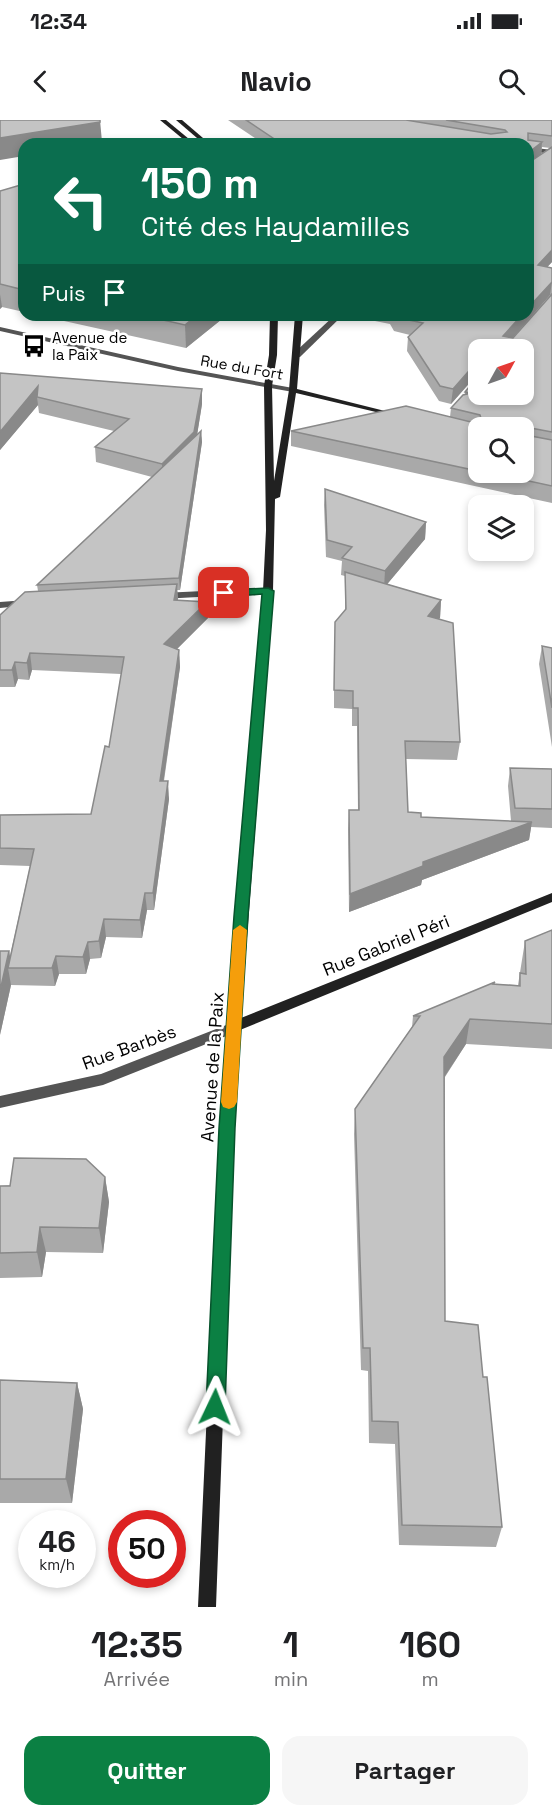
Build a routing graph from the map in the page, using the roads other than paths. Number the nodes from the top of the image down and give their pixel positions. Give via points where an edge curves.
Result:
1 (163, 120) edge
2 (179, 120) edge
3 (185, 138) edge
4 (200, 138) edge
5 (534, 149) edge
6 (552, 152) edge
7 (544, 158) edge
8 (274, 321) edge
9 (299, 321) edge
10 (333, 321) edge
11 (0, 329) edge
12 (297, 355) junction
13 (268, 386) junction
14 (293, 390) junction
15 (406, 418) edge
16 (271, 530) junction
17 (268, 591) junction
18 (152, 597) edge
19 (35, 603) edge
20 (0, 605) edge
21 (552, 897) edge
22 (234, 1027) junction
23 (0, 1102) edge
24 (207, 1607) edge

1 - 3 main road
2 - 4 main road
5 - 6 street
6 - 7 street
8 - 13 main road, Avenue de la Paix
9 - 12 main road, Avenue de la Paix
10 - 12 street
11 - 13 street, Rue du Fort
12 - 14 main road, Avenue de la Paix
13 - 14 street, Rue du Fort
13 - 16 main road, Avenue de la Paix
14 - 15 main road, Rue du Fort
14 - 16 main road, Avenue de la Paix
16 - 17 main road, Avenue de la Paix
17 - 18 street
17 - 22 main road, Avenue de la Paix
19 - 20 street
21 - 22 main road, Rue Gabriel Péri
22 - 23 street, Rue Barbès via 103,1079
22 - 24 main road, Avenue de la Paix

